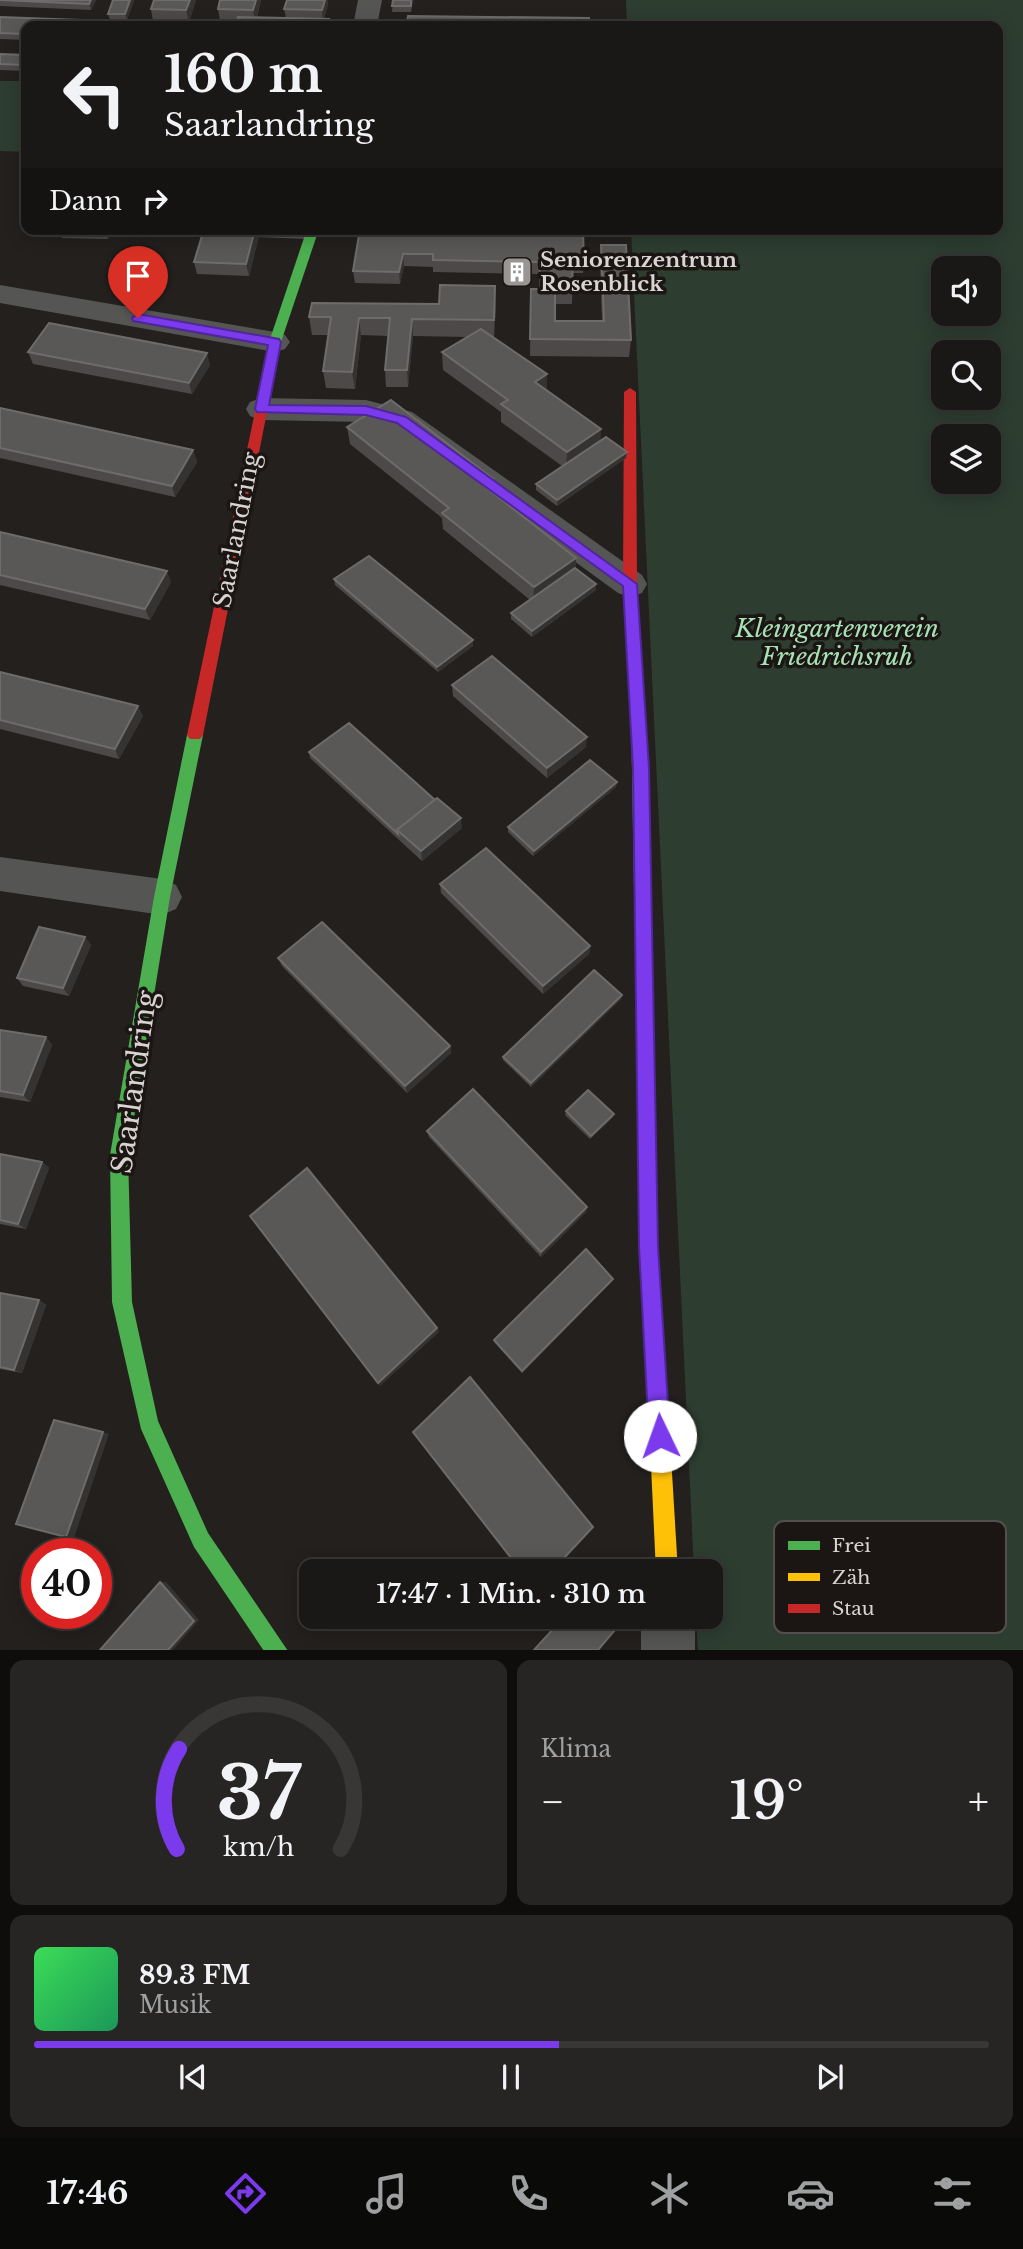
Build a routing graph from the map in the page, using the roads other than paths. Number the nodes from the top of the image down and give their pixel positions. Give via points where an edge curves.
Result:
1 (370, 0) edge
2 (366, 21) edge
3 (311, 235) edge
4 (0, 294) edge
5 (275, 342) junction
6 (630, 392) dead end
7 (261, 409) junction
8 (630, 584) junction
9 (0, 874) edge
10 (162, 897) junction
11 (666, 1559) edge
12 (668, 1629) edge
13 (277, 1650) edge
14 (668, 1650) edge

1 - 2 street
3 - 5 street, Saarlandring via 294,307
4 - 5 street
5 - 7 street, Saarlandring
6 - 8 street
7 - 8 street via 366,411 401,420
7 - 10 street, Saarlandring
8 - 11 street via 641,768 649,1247
9 - 10 street
10 - 13 street, Saarlandring via 119,1155 122,1302 148,1422 201,1540
12 - 14 street

